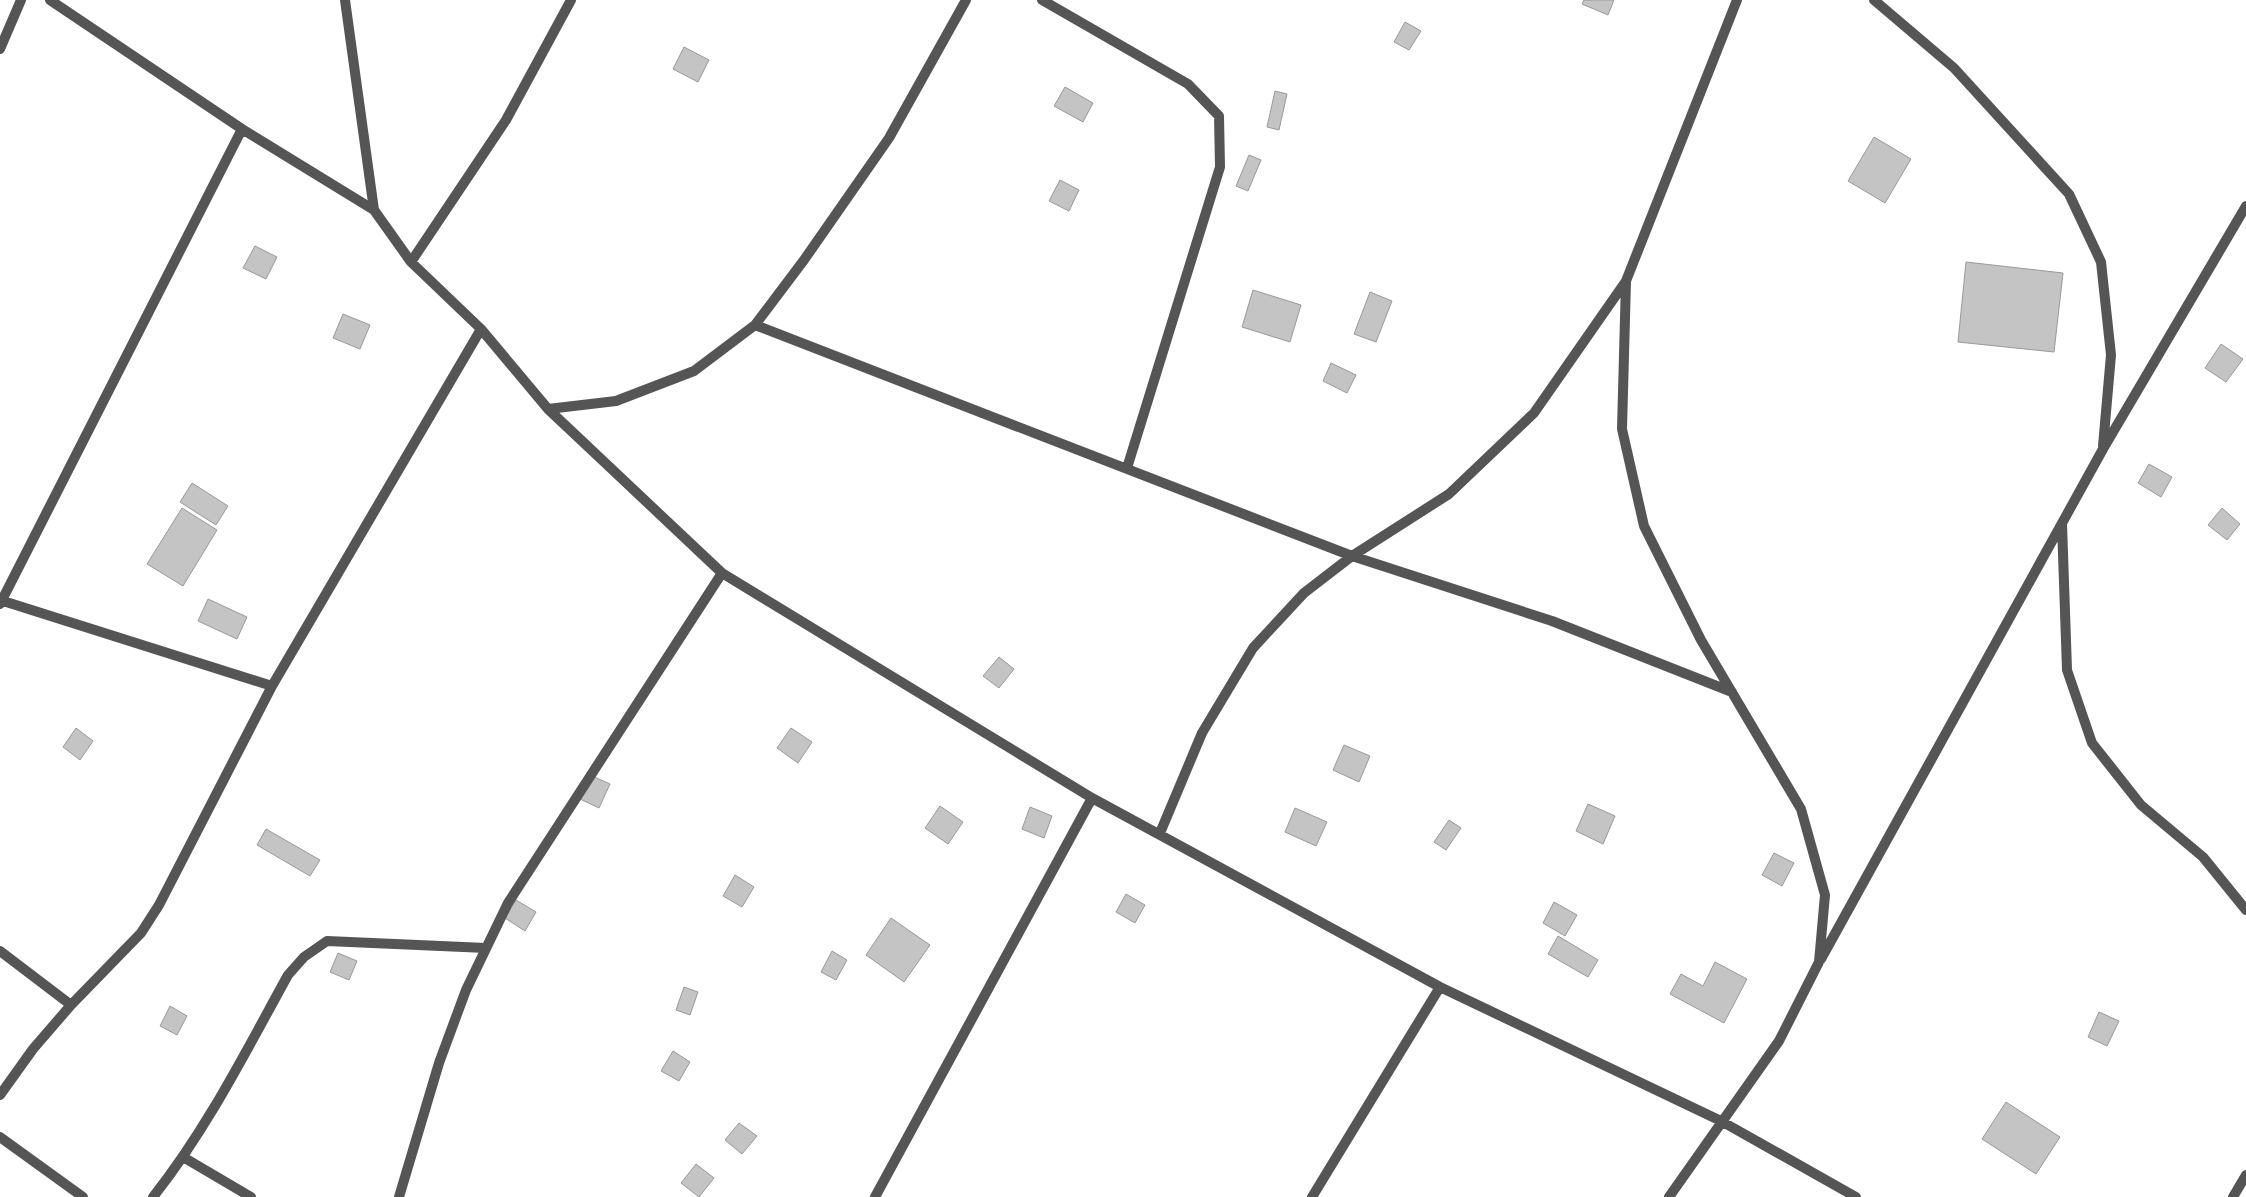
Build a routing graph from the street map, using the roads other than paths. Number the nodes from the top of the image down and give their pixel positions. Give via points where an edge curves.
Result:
1 (21, 0) edge
2 (50, 0) edge
3 (345, 0) edge
4 (570, 0) edge
5 (966, 0) edge
6 (1042, 0) edge
7 (1737, 0) edge
8 (1874, 0) edge
9 (0, 49) edge
10 (242, 129) junction
11 (2246, 206) edge
12 (374, 210) junction
13 (411, 262) junction
14 (1626, 281) junction
15 (755, 325) junction
16 (481, 329) junction
17 (548, 409) junction
18 (2103, 450) junction
19 (1127, 468) junction
20 (2062, 524) junction
21 (1352, 556) junction
22 (722, 574) junction
23 (1, 601) edge
24 (272, 686) junction
25 (1732, 692) junction
26 (1092, 798) junction
27 (1160, 833) junction
28 (2246, 910) edge
29 (486, 948) junction
30 (0, 951) edge
31 (1819, 962) junction
32 (1440, 987) junction
33 (71, 1005) junction
34 (0, 1095) edge
35 (1721, 1121) junction
36 (0, 1137) edge
37 (183, 1157) junction
38 (2246, 1174) edge
39 (83, 1197) edge
40 (153, 1197) edge
41 (251, 1197) edge
42 (399, 1197) edge
43 (875, 1197) edge
44 (1312, 1197) edge
45 (1668, 1197) edge
46 (1856, 1197) edge
47 (2233, 1197) edge

1 - 9 street
2 - 10 street
3 - 12 street
4 - 13 street via 506,120
5 - 15 street via 889,138
6 - 19 street via 1188,84 1219,116 1220,167
7 - 14 street
8 - 18 street via 1954,68 2069,194 2101,262 2111,355
10 - 12 street
10 - 23 street
11 - 18 street
12 - 13 street
13 - 16 street
14 - 21 street via 1534,413 1449,494
14 - 25 street via 1622,429 1644,526 1701,640
15 - 17 street via 694,371 616,401
15 - 19 street
16 - 17 street
16 - 24 street
17 - 22 street
18 - 20 street
19 - 21 street
20 - 28 street via 2067,670 2092,743 2142,805 2203,857
20 - 31 street
21 - 25 street via 1552,621
21 - 27 street via 1304,593 1253,648 1202,733
22 - 26 street
22 - 29 street via 508,903
23 - 24 street
24 - 33 street via 159,905 141,933
25 - 31 street via 1801,808 1825,896
26 - 27 street
26 - 43 street
27 - 32 street
29 - 37 street via 327,941 304,957 288,975
29 - 42 street via 466,990 439,1063
30 - 33 street
31 - 35 street via 1778,1041
32 - 35 street
32 - 44 street
33 - 34 street
35 - 45 street
35 - 46 street
36 - 39 street
37 - 40 street
37 - 41 street
38 - 47 street

